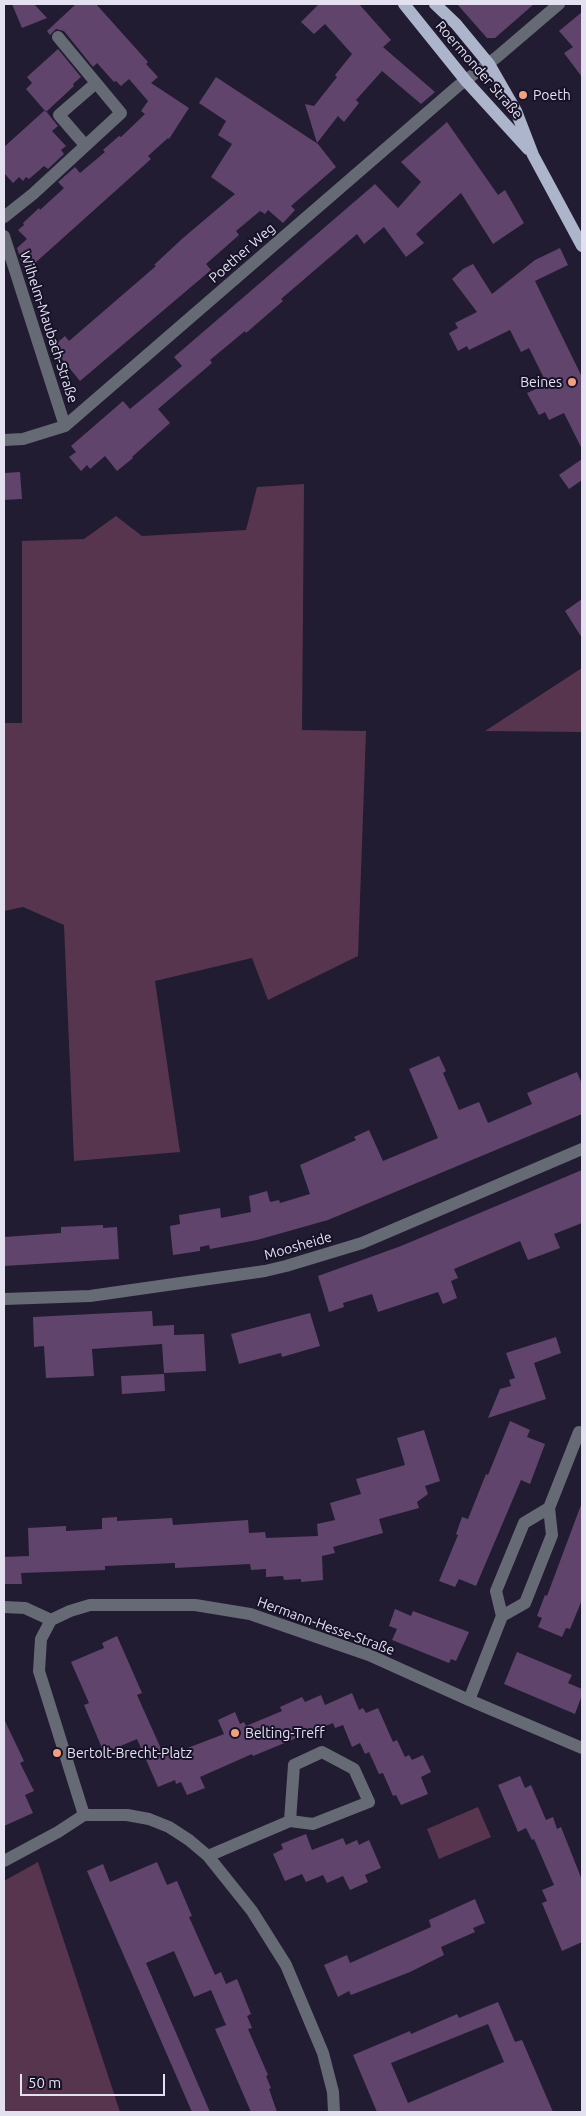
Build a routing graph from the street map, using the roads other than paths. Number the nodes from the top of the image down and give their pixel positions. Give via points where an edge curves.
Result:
1 (404, 4) edge
2 (435, 4) edge
3 (559, 4) edge
4 (58, 36) dead end
5 (489, 64) junction
6 (466, 81) junction
7 (96, 83) junction
8 (84, 144) junction
9 (533, 155) junction
10 (4, 217) edge
11 (4, 236) edge
12 (582, 246) edge
13 (65, 426) junction
14 (4, 440) edge
15 (582, 1149) edge
16 (4, 1300) edge
17 (579, 1432) dead end
18 (549, 1508) junction
19 (4, 1607) edge
20 (502, 1616) junction
21 (51, 1620) junction
22 (468, 1700) junction
23 (582, 1748) edge
24 (84, 1815) junction
25 (290, 1821) junction
26 (208, 1856) junction
27 (4, 1861) edge
28 (334, 2112) edge

1 - 6 main road, Roermonder Straße
2 - 5 main road, Roermonder Straße
3 - 5 street
4 - 7 street
5 - 6 street, Poether Weg
5 - 9 main road, Roermonder Straße via 516,111
6 - 9 main road, Roermonder Straße
6 - 13 street, Poether Weg
7 - 8 street via 59,115
7 - 8 street via 121,113
8 - 10 street via 33,194
9 - 12 main road, Roermonder Straße
11 - 13 street, Wilhelm-Maubach-Straße
13 - 14 street, Poether Weg via 23,439
15 - 16 street, Moosheide via 362,1243 265,1271 90,1296
17 - 18 street
18 - 20 street via 552,1535 524,1603
18 - 20 street via 524,1523 496,1591
19 - 21 street via 25,1608
20 - 22 street
21 - 22 street, Hermann-Hesse-Straße via 90,1605 195,1605 250,1614 369,1655
21 - 24 street via 41,1639 39,1671
22 - 23 street, Hermann-Hesse-Straße
24 - 26 street via 127,1815 149,1819 169,1827
24 - 27 street
25 - 25 street via 313,1824 369,1802 354,1770 322,1752 294,1765
25 - 26 street
26 - 28 street via 252,1911 286,1965 323,2052 333,2092

